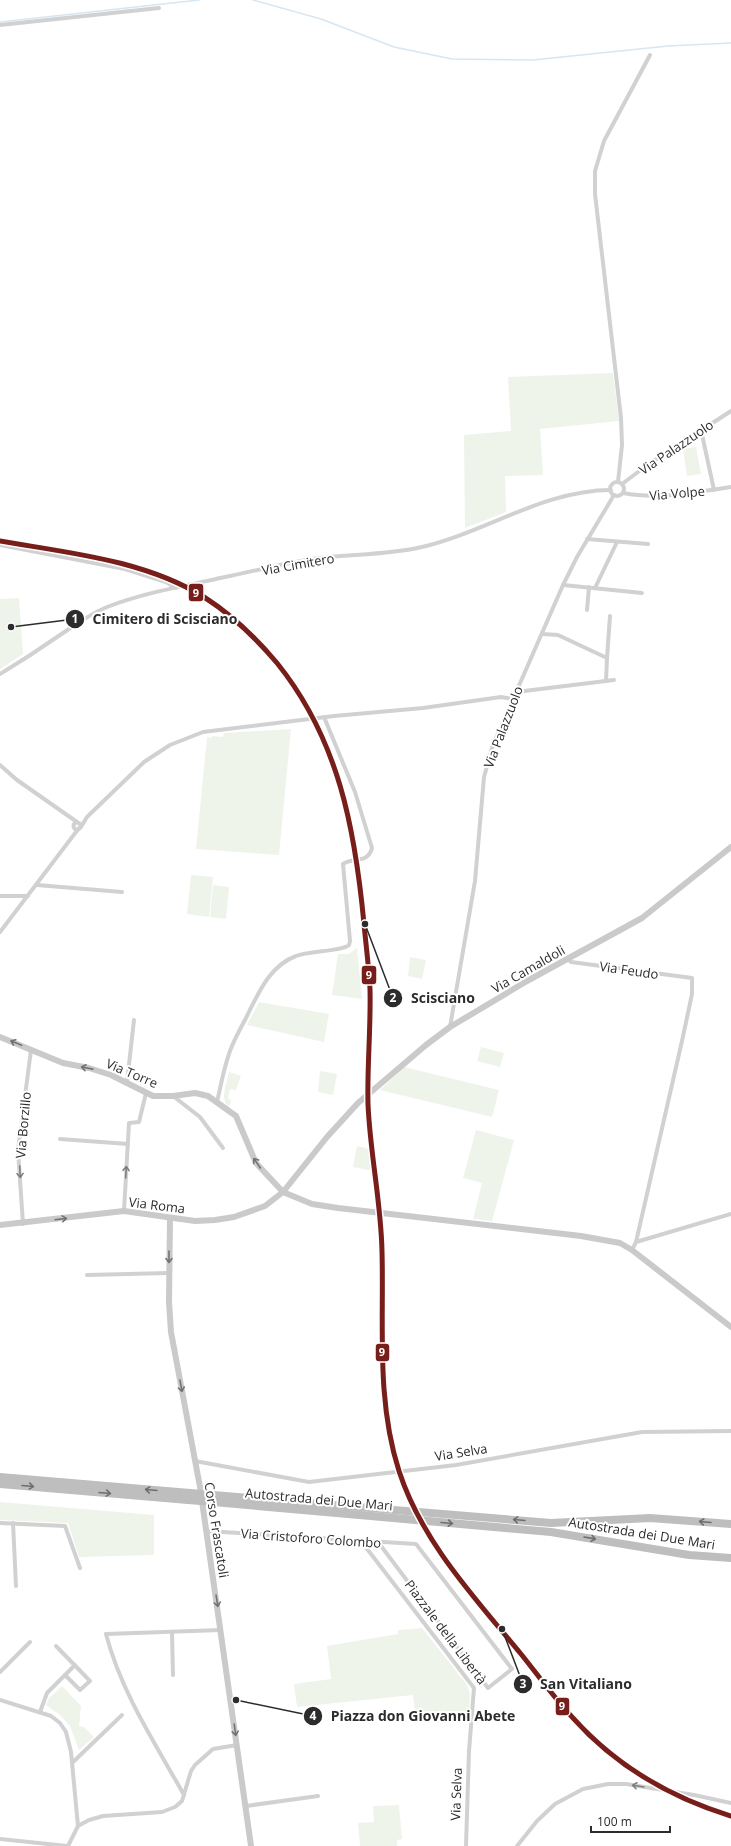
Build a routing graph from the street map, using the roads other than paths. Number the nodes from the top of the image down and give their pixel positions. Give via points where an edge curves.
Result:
1 (159, 8) dead end
2 (0, 25) edge
3 (650, 55) dead end
4 (731, 411) edge
5 (701, 430) junction
6 (620, 483) junction
7 (731, 487) edge
8 (611, 490) junction
9 (714, 490) junction
10 (623, 493) junction
11 (614, 495) junction
12 (587, 539) junction
13 (617, 542) junction
14 (648, 544) dead end
15 (0, 545) edge
16 (563, 585) junction
17 (589, 587) junction
18 (176, 588) junction
19 (595, 588) junction
20 (642, 593) dead end
21 (587, 610) dead end
22 (610, 616) dead end
23 (542, 634) junction
24 (607, 658) junction
25 (0, 674) edge
26 (614, 680) dead end
27 (606, 681) junction
28 (516, 692) junction
29 (512, 699) junction
30 (324, 717) junction
31 (0, 765) edge
32 (77, 825) junction
33 (731, 847) edge
34 (37, 885) junction
35 (122, 892) dead end
36 (0, 896) edge
37 (28, 896) junction
38 (0, 932) edge
39 (568, 959) junction
40 (134, 1020) dead end
41 (450, 1027) junction
42 (0, 1037) edge
43 (31, 1050) junction
44 (126, 1082) junction
45 (146, 1093) junction
46 (173, 1096) junction
47 (217, 1102) junction
48 (60, 1139) dead end
49 (128, 1144) junction
50 (223, 1148) dead end
51 (283, 1192) junction
52 (124, 1211) junction
53 (731, 1214) edge
54 (170, 1218) junction
55 (23, 1224) junction
56 (0, 1225) edge
57 (636, 1242) junction
58 (632, 1250) junction
59 (169, 1274) junction
60 (86, 1275) dead end
61 (731, 1327) edge
62 (731, 1431) edge
63 (195, 1461) junction
64 (0, 1477) edge
65 (0, 1484) edge
66 (55, 1484) junction
67 (213, 1499) junction
68 (0, 1523) edge
69 (13, 1523) junction
70 (731, 1524) edge
71 (206, 1531) junction
72 (361, 1541) junction
73 (378, 1542) junction
74 (416, 1544) joint
75 (731, 1558) edge
76 (80, 1568) dead end
77 (16, 1586) dead end
78 (221, 1630) junction
79 (172, 1633) junction
80 (30, 1642) dead end
81 (56, 1646) dead end
82 (75, 1665) junction
83 (0, 1672) edge
84 (65, 1675) junction
85 (173, 1675) dead end
86 (0, 1700) edge
87 (40, 1712) junction
88 (122, 1715) dead end
89 (237, 1745) junction
90 (72, 1763) junction
91 (184, 1795) junction
92 (318, 1796) dead end
93 (731, 1803) edge
94 (246, 1806) junction
95 (78, 1826) junction
96 (0, 1839) edge
97 (67, 1846) edge
98 (251, 1846) edge
99 (466, 1846) edge
100 (517, 1846) edge

1 - 2 street
3 - 6 street via 604,141 595,171 595,194 621,418
4 - 5 street, Via Palazzuolo
5 - 6 street, Via Palazzuolo
5 - 9 street
6 - 8 street via 613,484
6 - 10 street via 624,488
7 - 9 street, Via Volpe
8 - 11 street
8 - 18 street, Via Cimitero via 592,490 564,497 422,547 318,558
9 - 10 street, Via Volpe via 638,496
10 - 11 street
11 - 12 street, Via Palazzuolo
12 - 13 street
12 - 16 street, Via Palazzuolo
13 - 14 street
13 - 19 street
15 - 18 street via 125,569 166,582
16 - 17 street
16 - 23 street, Via Palazzuolo
17 - 19 street
17 - 21 street
18 - 25 street, Via Cimitero via 106,608 76,624
19 - 20 street
22 - 24 street
23 - 24 street via 558,634
23 - 28 street, Via Palazzuolo
24 - 27 street
26 - 27 street
27 - 28 street
28 - 29 street, Via Palazzuolo
29 - 30 street via 501,697 423,708
29 - 41 street, Via Palazzuolo via 493,745 484,777 475,881
30 - 32 street via 203,732 170,745 144,762
30 - 47 street via 352,784 372,848 366,857 343,864 350,945 342,949 313,951 295,956 279,965 273,972 260,989 230,1052
31 - 32 street
32 - 34 street via 71,838
33 - 39 street, Via Camaldoli via 642,918
34 - 35 street
34 - 37 street
36 - 37 street
37 - 38 street
39 - 41 street, Via Camaldoli
39 - 57 street, Via Feudo via 570,962 692,978 692,994
40 - 44 street
41 - 51 street, Via Camaldoli via 358,1103
43 -> 42 street, Via Torre
44 -> 43 street, Via Torre via 95,1070 63,1063
43 -> 55 street, Via Borzillo via 18,1150
44 - 45 street, Via Torre
45 - 46 street, Via Torre via 161,1097
45 - 49 street via 139,1122 129,1123
46 - 47 street, Via Torre via 202,1094
46 - 50 street via 200,1117
51 -> 47 street, Via Torre via 256,1163 236,1116
48 - 49 street
52 -> 49 street
51 - 54 street, Via Roma via 266,1206 234,1217 195,1221
51 - 58 street via 312,1204 581,1236 620,1243
52 - 54 street, Via Roma
55 -> 52 street, Via Roma
53 - 57 street
54 -> 59 street, Corso Frascatoli
55 - 56 street, Via Roma
57 - 58 street
58 - 61 street
59 - 60 street
59 -> 63 street, Corso Frascatoli via 172,1332
62 - 63 street, Via Selva via 642,1432 456,1465 309,1482
63 - 71 street, Corso Frascatoli
64 - 66 highway, Autostrada dei Due Mari
65 -> 66 highway, Autostrada dei Due Mari
66 - 67 highway, Autostrada dei Due Mari, bridge
70 -> 67 highway, Autostrada dei Due Mari via 650,1518 551,1523
67 -> 75 highway, Autostrada dei Due Mari via 551,1532 689,1555
68 - 69 street
69 - 76 street via 65,1526
69 - 77 street
71 - 72 street, Via Cristoforo Colombo
71 -> 78 street, Corso Frascatoli
72 - 73 street, Via Cristoforo Colombo
72 - 99 street, Via Selva via 474,1688
73 - 74 street, Via Cristoforo Colombo
73 - 74 street, Piazzale della Libertà via 488,1688 512,1669
78 - 79 street
78 -> 89 street, Corso Frascatoli
79 - 85 street
79 - 91 street via 106,1634 114,1662 129,1696
80 - 83 street
81 - 82 street
82 - 84 street
82 - 84 street via 90,1680 80,1690
84 - 87 street via 47,1693
86 - 87 street
87 - 90 street via 51,1716 66,1732 70,1741
88 - 90 street
89 - 91 street via 213,1749 195,1765 189,1775
89 - 94 street, Corso Frascatoli
90 - 95 street
91 - 95 street via 178,1804 167,1810 103,1816
92 - 94 street
93 -> 100 street via 626,1784 608,1784 584,1789 555,1804
94 - 98 street, Corso Frascatoli
95 - 97 street
96 - 97 street

